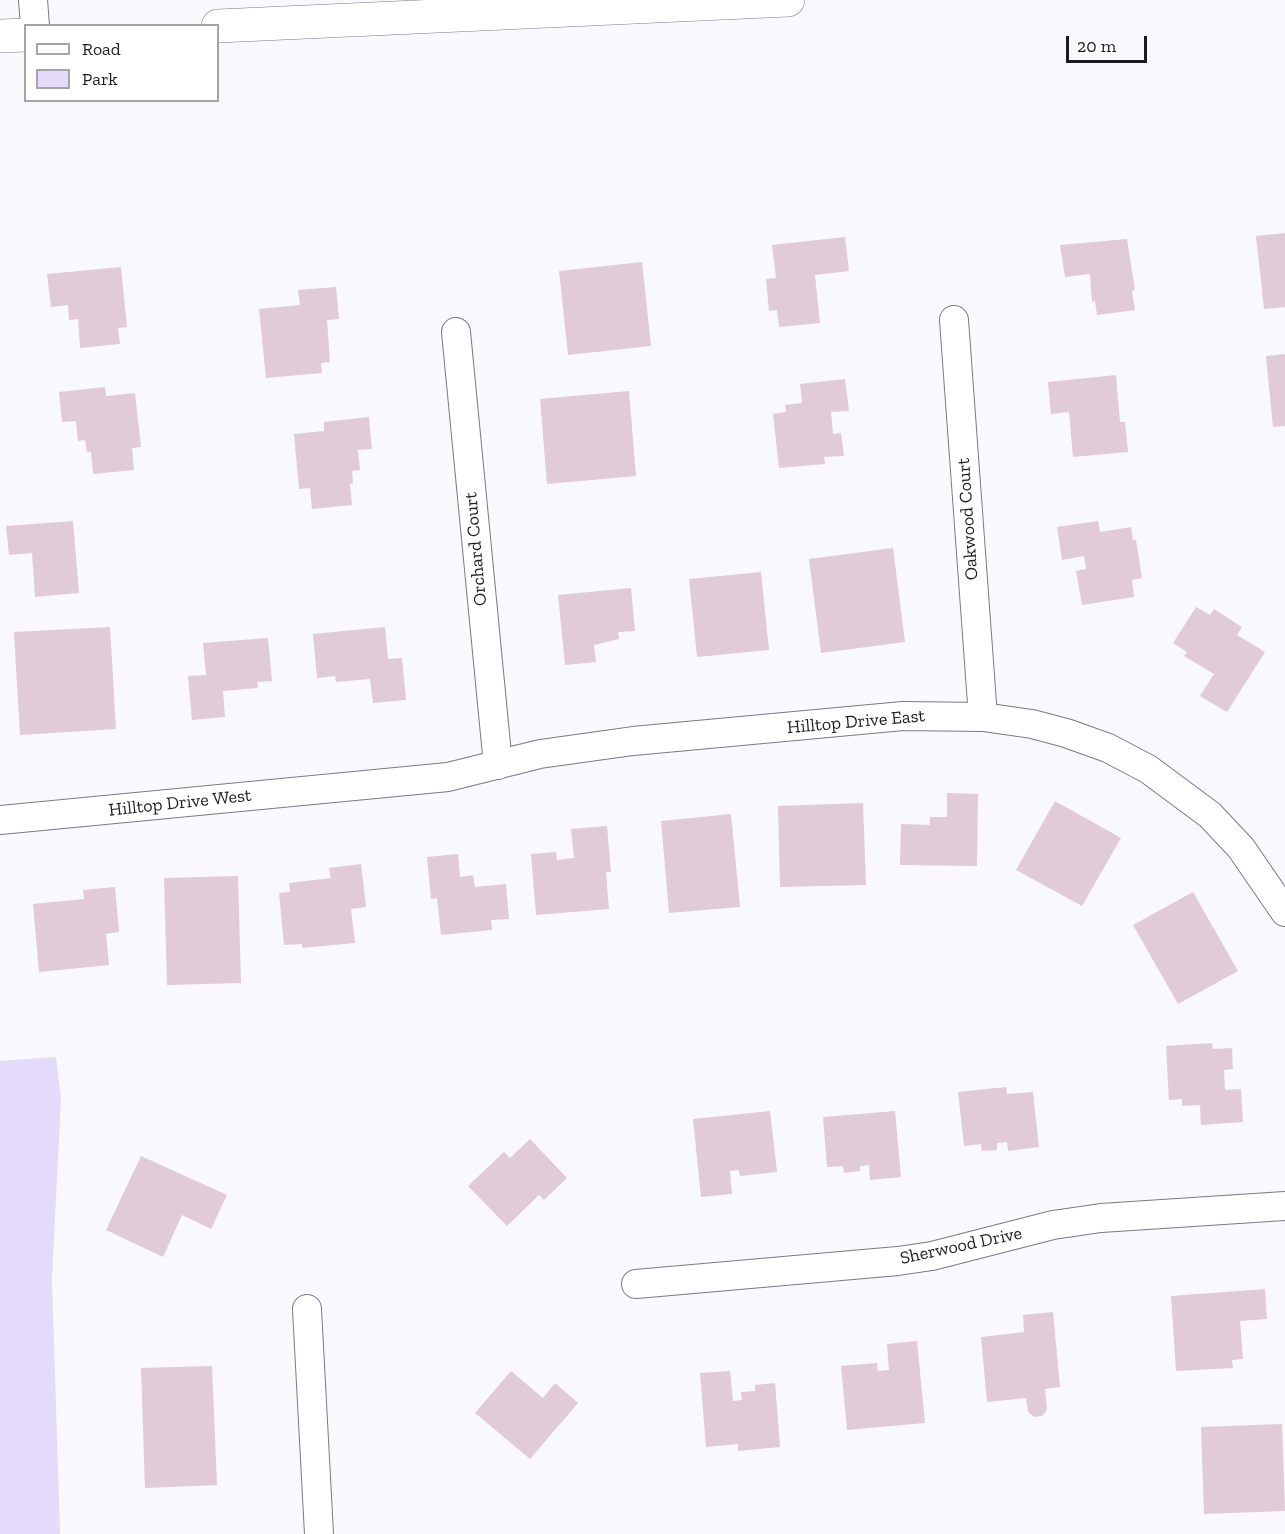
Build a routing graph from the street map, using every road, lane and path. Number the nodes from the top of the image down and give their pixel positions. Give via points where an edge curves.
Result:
1 (33, 0) edge
2 (788, 0) edge
3 (35, 24) edge
4 (219, 26) edge
5 (24, 35) edge
6 (0, 36) edge
7 (954, 320) dead end
8 (456, 332) dead end
9 (983, 717) junction
10 (498, 765) junction
11 (359, 785) joint
12 (0, 820) edge
13 (1275, 875) edge
14 (1285, 912) edge
15 (1285, 1206) edge
16 (636, 1284) dead end
17 (307, 1309) dead end
18 (319, 1534) edge

1 - 3 street
2 - 4 highway
5 - 6 highway
7 - 9 street, Oakwood Court
8 - 10 street, Orchard Court
9 - 10 street, Hilltop Drive East via 903,716 633,741 540,754
9 - 13 street, Hilltop Drive East via 1066,733 1108,748 1148,769 1210,815 1241,848
10 - 11 street, Hilltop Drive East via 448,777
11 - 12 street, Hilltop Drive West
13 - 14 street, Hilltop Drive East
15 - 16 street, Sherwood Drive via 1101,1218 1053,1225 898,1261
17 - 18 street

